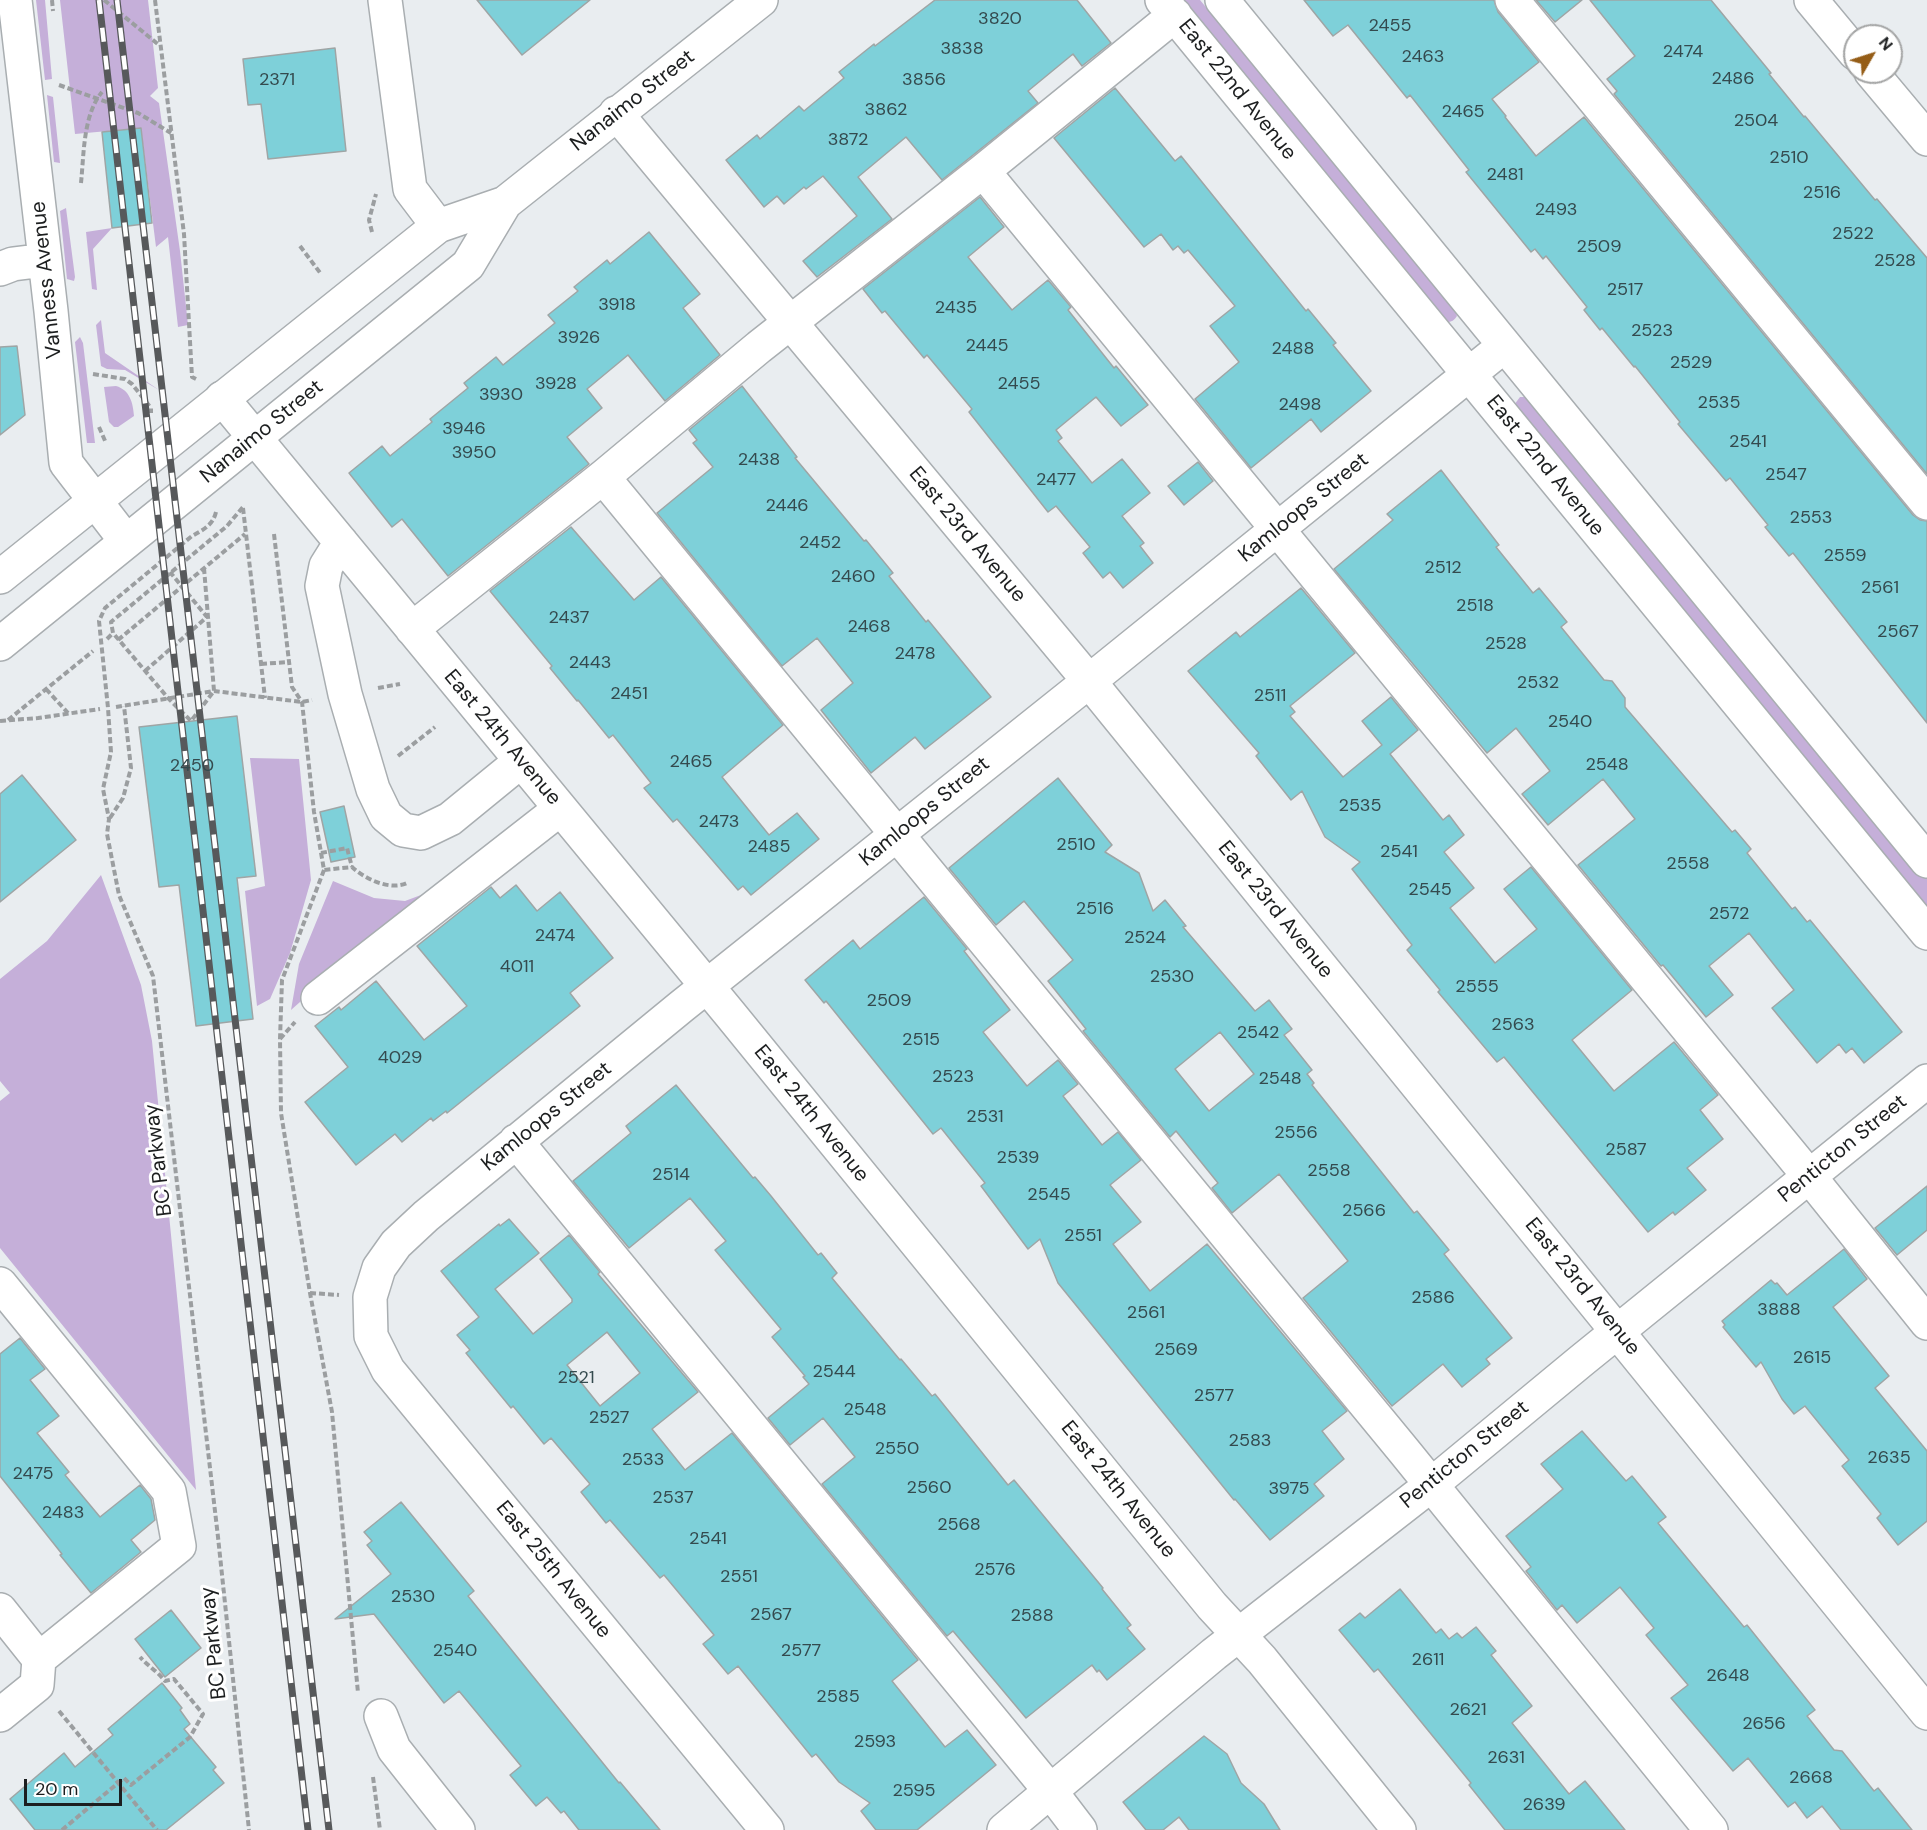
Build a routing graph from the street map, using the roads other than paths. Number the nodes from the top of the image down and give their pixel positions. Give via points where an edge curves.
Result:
1 (15, 0) edge
2 (385, 0) edge
3 (761, 0) edge
4 (1222, 0) edge
5 (1512, 0) edge
6 (1811, 0) edge
7 (1168, 8) edge
8 (10, 39) edge
9 (1843, 39) edge
10 (1881, 84) edge
11 (616, 113) junction
12 (1927, 139) edge
13 (983, 171) junction
14 (505, 202) junction
15 (438, 226) junction
16 (45, 260) junction
17 (0, 269) edge
18 (789, 323) junction
19 (1504, 346) junction
20 (1470, 374) junction
21 (222, 398) junction
22 (255, 439) junction
23 (603, 477) junction
24 (95, 500) junction
25 (1927, 504) edge
26 (1278, 529) junction
27 (126, 541) junction
28 (341, 542) junction
29 (0, 577) edge
30 (412, 629) junction
31 (0, 644) edge
32 (1089, 681) junction
33 (521, 761) junction
34 (560, 809) junction
35 (895, 835) junction
36 (1927, 861) edge
37 (1927, 933) edge
38 (707, 987) junction
39 (318, 998) dead end
40 (1927, 1081) edge
41 (516, 1142) junction
42 (1809, 1176) junction
43 (0, 1284) edge
44 (370, 1297) joint
45 (1927, 1323) edge
46 (1618, 1331) junction
47 (1431, 1485) junction
48 (0, 1610) edge
49 (1238, 1635) junction
50 (38, 1672) junction
51 (370, 1707) road end
52 (1927, 1713) edge
53 (0, 1715) edge
54 (1051, 1792) junction
55 (458, 1830) edge
56 (767, 1830) edge
57 (1004, 1830) edge
58 (1080, 1830) edge
59 (1399, 1830) edge
60 (1711, 1830) edge

1 - 8 street, Vanness Avenue
2 - 15 street via 410,189
3 - 11 street, Nanaimo Street
4 - 19 street, East 22nd Avenue
5 - 25 street
6 - 9 street
7 - 13 street
7 - 20 street, East 22nd Avenue
8 - 16 street, Vanness Avenue
10 - 12 street
11 - 14 street, Nanaimo Street
11 - 18 street, East 23rd Avenue
13 - 18 street
13 - 26 street
14 - 15 street, Nanaimo Street
14 - 22 street, Nanaimo Street via 468,265
15 - 21 street, Nanaimo Street
16 - 17 street
16 - 24 street, Vanness Avenue via 66,463
18 - 23 street
18 - 32 street, East 23rd Avenue
19 - 20 street, Kamloops Street
19 - 36 street, East 22nd Avenue
20 - 26 street, Kamloops Street
20 - 37 street, East 22nd Avenue
21 - 22 street, East 24th Avenue
21 - 24 street, Nanaimo Street
22 - 27 street, Nanaimo Street
22 - 28 street, East 24th Avenue
23 - 30 street
23 - 35 street
24 - 27 street, Vanness Avenue
24 - 29 street, Nanaimo Street
26 - 32 street, Kamloops Street
26 - 42 street
27 - 31 street, Nanaimo Street
28 - 30 street, East 24th Avenue
28 - 33 street via 326,566 322,586 345,694 386,816 403,830 421,833 450,819
30 - 33 street, East 24th Avenue
32 - 35 street, Kamloops Street
32 - 46 street, East 23rd Avenue
33 - 34 street, East 24th Avenue
34 - 38 street, East 24th Avenue
34 - 39 street
35 - 38 street, Kamloops Street
35 - 47 street
38 - 41 street, Kamloops Street
38 - 49 street, East 24th Avenue
40 - 42 street, Penticton Street
41 - 44 street, Kamloops Street via 396,1244 379,1268
41 - 54 street
42 - 45 street
42 - 46 street, Penticton Street
43 - 50 street via 169,1491 179,1546
44 - 56 street, East 25th Avenue via 371,1336 388,1370
46 - 47 street, Penticton Street
46 - 52 street, East 23rd Avenue
47 - 49 street, Penticton Street
47 - 60 street
48 - 50 street
49 - 54 street, Penticton Street
49 - 59 street, East 24th Avenue
50 - 53 street
51 - 55 street via 394,1749
54 - 57 street, Penticton Street
54 - 58 street

